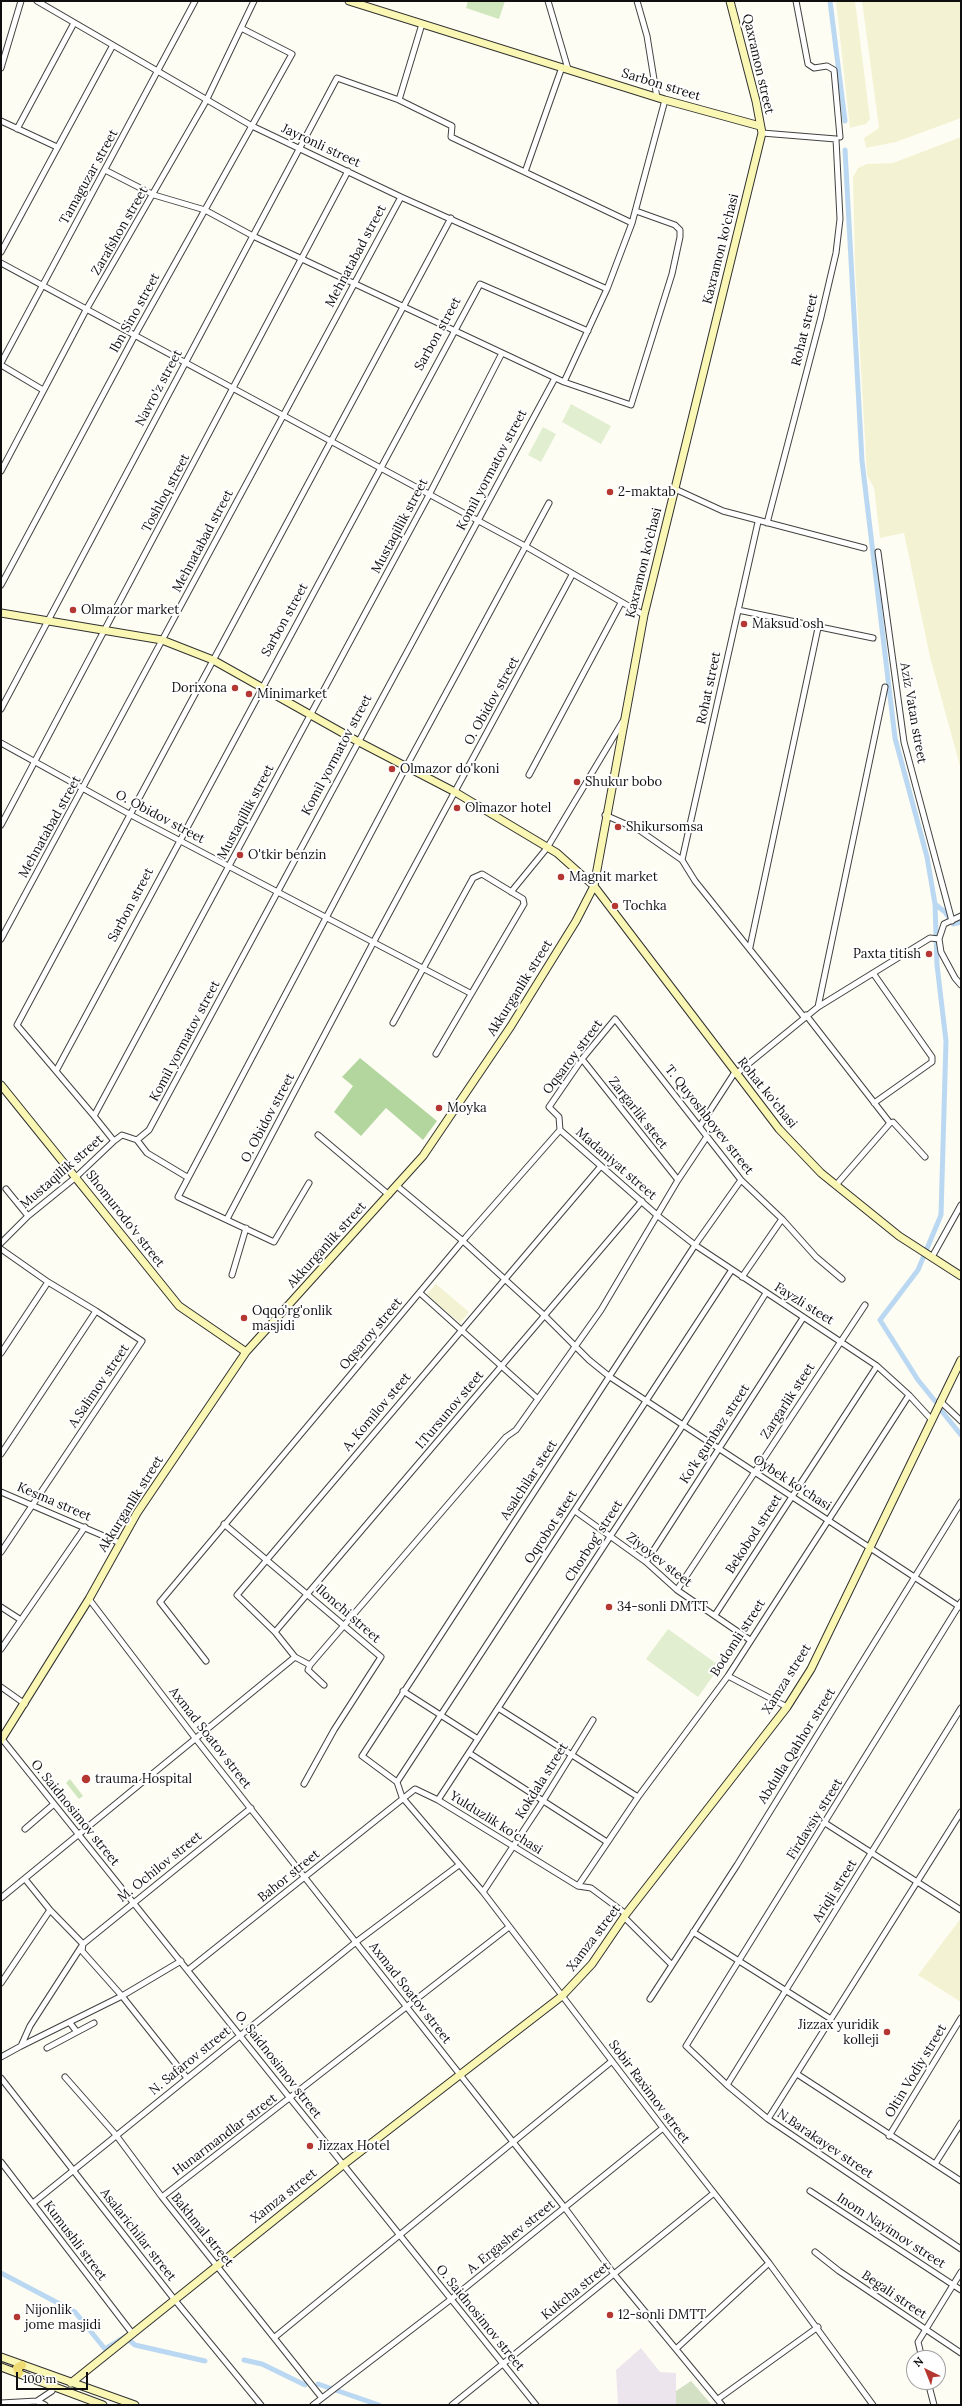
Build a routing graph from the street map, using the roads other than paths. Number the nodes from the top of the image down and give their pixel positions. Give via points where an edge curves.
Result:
1 (21, 1) edge
2 (37, 1) edge
3 (195, 1) edge
4 (254, 1) edge
5 (349, 1) edge
6 (548, 1) edge
7 (637, 1) edge
8 (730, 1) edge
9 (796, 1) edge
10 (74, 23) junction
11 (422, 24) junction
12 (241, 28) junction
13 (113, 46) junction
14 (1, 68) edge
15 (565, 68) junction
16 (158, 72) junction
17 (657, 98) junction
18 (399, 100) junction
19 (665, 100) junction
20 (206, 101) junction
21 (1, 121) edge
22 (252, 126) junction
23 (17, 128) junction
24 (761, 129) junction
25 (838, 138) junction
26 (57, 147) junction
27 (298, 149) junction
28 (105, 170) junction
29 (348, 171) junction
30 (525, 172) junction
31 (154, 195) junction
32 (401, 197) junction
33 (205, 210) junction
34 (636, 211) junction
35 (451, 218) junction
36 (632, 223) junction
37 (253, 236) junction
38 (1, 252) edge
39 (303, 259) junction
40 (1, 263) edge
41 (355, 282) junction
42 (42, 285) junction
43 (607, 289) junction
44 (403, 306) junction
45 (86, 310) junction
46 (454, 329) junction
47 (588, 331) junction
48 (135, 335) junction
49 (502, 353) junction
50 (185, 362) junction
51 (1, 364) edge
52 (555, 378) junction
53 (564, 382) junction
54 (234, 388) junction
55 (43, 390) junction
56 (283, 416) junction
57 (330, 442) junction
58 (381, 468) junction
59 (1, 470) edge
60 (675, 488) junction
61 (429, 495) junction
62 (549, 503) dead end
63 (477, 521) junction
64 (758, 522) junction
65 (767, 523) junction
66 (525, 546) junction
67 (864, 548) dead end
68 (878, 552) dead end
69 (572, 575) junction
70 (1, 585) edge
71 (621, 603) junction
72 (738, 610) junction
73 (1, 613) edge
74 (644, 615) junction
75 (47, 621) junction
76 (818, 628) junction
77 (106, 629) junction
78 (873, 638) dead end
79 (162, 640) junction
80 (213, 660) junction
81 (885, 687) dead end
82 (262, 688) junction
83 (1, 709) edge
84 (310, 715) junction
85 (623, 720) junction
86 (357, 741) junction
87 (1, 743) edge
88 (36, 762) junction
89 (406, 767) junction
90 (529, 775) dead end
91 (84, 788) junction
92 (455, 792) junction
93 (605, 814) junction
94 (131, 815) junction
95 (1, 825) edge
96 (180, 840) junction
97 (547, 848) junction
98 (682, 860) junction
99 (230, 866) junction
100 (594, 886) junction
101 (278, 892) junction
102 (511, 892) junction
103 (961, 916) edge
104 (326, 918) junction
105 (952, 921) junction
106 (1, 939) edge
107 (939, 939) junction
108 (373, 943) junction
109 (750, 947) junction
110 (423, 969) junction
111 (873, 973) junction
112 (961, 985) edge
113 (470, 994) junction
114 (818, 1007) junction
115 (805, 1016) junction
116 (615, 1019) joint
117 (393, 1022) dead end
118 (436, 1054) dead end
119 (582, 1059) junction
120 (56, 1071) junction
121 (736, 1073) junction
122 (1, 1085) edge
123 (874, 1103) junction
124 (94, 1116) junction
125 (890, 1123) junction
126 (700, 1126) junction
127 (560, 1130) junction
128 (318, 1134) dead end
129 (706, 1138) junction
130 (137, 1140) junction
131 (114, 1141) junction
132 (925, 1157) dead end
133 (601, 1166) junction
134 (76, 1177) junction
135 (187, 1177) junction
136 (678, 1180) junction
137 (741, 1180) junction
138 (309, 1183) dead end
139 (836, 1185) junction
140 (397, 1186) junction
141 (6, 1189) dead end
142 (388, 1195) junction
143 (642, 1201) junction
144 (961, 1205) edge
145 (28, 1216) junction
146 (658, 1216) junction
147 (227, 1219) junction
148 (782, 1219) junction
149 (246, 1228) junction
150 (463, 1241) junction
151 (1, 1243) edge
152 (695, 1245) junction
153 (1, 1249) edge
154 (932, 1257) junction
155 (731, 1271) junction
156 (232, 1275) dead end
157 (961, 1276) edge
158 (742, 1277) junction
159 (504, 1278) junction
160 (842, 1279) dead end
161 (48, 1282) junction
162 (766, 1293) junction
163 (420, 1294) junction
164 (865, 1306) dead end
165 (96, 1311) junction
166 (545, 1316) junction
167 (803, 1318) junction
168 (460, 1330) junction
169 (842, 1341) junction
170 (575, 1345) junction
171 (246, 1352) junction
172 (1, 1353) edge
173 (961, 1360) edge
174 (877, 1366) junction
175 (501, 1367) junction
176 (610, 1377) junction
177 (909, 1395) junction
178 (538, 1399) junction
179 (647, 1401) junction
180 (940, 1401) junction
181 (931, 1419) junction
182 (961, 1421) edge
183 (683, 1425) junction
184 (719, 1448) junction
185 (1, 1454) edge
186 (755, 1472) junction
187 (1, 1492) edge
188 (792, 1496) junction
189 (961, 1502) edge
190 (32, 1504) junction
191 (575, 1511) junction
192 (828, 1520) junction
193 (224, 1524) junction
194 (85, 1527) junction
195 (609, 1537) junction
196 (120, 1543) junction
197 (870, 1549) junction
198 (1, 1552) edge
199 (267, 1559) junction
200 (646, 1562) junction
201 (912, 1578) junction
202 (677, 1590) junction
203 (309, 1594) junction
204 (89, 1599) junction
205 (960, 1605) edge
206 (1, 1607) edge
207 (715, 1615) junction
208 (21, 1620) junction
209 (344, 1625) junction
210 (275, 1632) junction
211 (750, 1640) junction
212 (1, 1649) edge
213 (295, 1657) junction
214 (206, 1661) dead end
215 (310, 1665) junction
216 (728, 1676) junction
217 (324, 1685) dead end
218 (1, 1687) edge
219 (403, 1691) junction
220 (25, 1704) junction
221 (787, 1707) junction
222 (498, 1708) junction
223 (961, 1708) edge
224 (441, 1716) junction
225 (593, 1720) dead end
226 (195, 1738) junction
227 (478, 1739) junction
228 (1, 1740) edge
229 (469, 1753) junction
230 (571, 1755) junction
231 (397, 1782) junction
232 (304, 1784) dead end
233 (402, 1797) junction
234 (638, 1797) junction
235 (438, 1800) junction
236 (543, 1801) junction
237 (54, 1804) junction
238 (251, 1808) junction
239 (961, 1812) edge
240 (825, 1823) junction
241 (25, 1829) dead end
242 (79, 1835) junction
243 (607, 1842) junction
244 (513, 1847) junction
245 (872, 1851) junction
246 (459, 1865) junction
247 (305, 1877) junction
248 (25, 1878) junction
249 (918, 1881) junction
250 (578, 1886) junction
251 (483, 1892) junction
252 (1, 1898) edge
253 (133, 1902) junction
254 (50, 1910) junction
255 (961, 1910) edge
256 (625, 1916) junction
257 (508, 1927) junction
258 (693, 1932) junction
259 (356, 1942) junction
260 (83, 1944) junction
261 (181, 1961) junction
262 (739, 1962) junction
263 (672, 1965) junction
264 (188, 1970) junction
265 (1, 1983) edge
266 (786, 1991) junction
267 (122, 1996) junction
268 (562, 1996) junction
269 (650, 1999) dead end
270 (407, 2006) junction
271 (961, 2018) edge
272 (832, 2019) junction
273 (70, 2023) junction
274 (94, 2024) dead end
275 (77, 2032) junction
276 (240, 2034) junction
277 (21, 2046) junction
278 (686, 2046) joint
279 (47, 2048) dead end
280 (1, 2057) edge
281 (612, 2061) junction
282 (797, 2074) junction
283 (460, 2075) junction
284 (65, 2077) dead end
285 (1, 2078) edge
286 (187, 2078) junction
287 (727, 2085) junction
288 (290, 2099) junction
289 (768, 2119) junction
290 (961, 2123) edge
291 (663, 2128) junction
292 (116, 2135) junction
293 (889, 2136) junction
294 (513, 2144) junction
295 (1, 2162) edge
296 (935, 2164) junction
297 (343, 2166) junction
298 (74, 2170) junction
299 (961, 2181) edge
300 (810, 2191) dead end
301 (714, 2193) junction
302 (162, 2197) junction
303 (33, 2203) junction
304 (565, 2208) junction
305 (400, 2236) junction
306 (961, 2248) edge
307 (815, 2252) dead end
308 (769, 2263) junction
309 (217, 2265) junction
310 (961, 2272) edge
311 (614, 2274) junction
312 (953, 2285) junction
313 (961, 2290) edge
314 (174, 2299) junction
315 (450, 2300) junction
316 (818, 2327) junction
317 (925, 2330) junction
318 (128, 2336) junction
319 (275, 2337) junction
320 (677, 2348) junction
321 (920, 2350) edge
322 (961, 2353) edge
323 (1, 2357) edge
324 (503, 2364) junction
325 (22, 2365) junction
326 (1, 2367) edge
327 (19, 2373) junction
328 (71, 2383) junction
329 (49, 2385) junction
330 (930, 2390) edge
331 (322, 2398) junction
332 (718, 2399) junction
333 (36, 2401) junction
334 (1, 2403) edge
335 (45, 2405) edge
336 (101, 2405) edge
337 (135, 2405) edge
338 (261, 2405) edge
339 (313, 2405) edge
340 (452, 2405) edge
341 (536, 2405) edge
342 (722, 2405) edge
343 (873, 2405) edge
344 (934, 2405) edge

1 - 14 street
2 - 10 street, Jayronli street
3 - 16 street, Tamaguzar street
4 - 12 street, Zarafshon street
5 - 11 street, Sarbon street
6 - 15 street
7 - 17 street via 647,36
8 - 24 street, Qaxramon street
9 - 25 street, Rohat street via 808,64 814,68 827,66 834,70
10 - 13 street, Jayronli street
10 - 23 street
11 - 15 street, Sarbon street
11 - 18 street
12 - 20 street, Zarafshon street
12 - 22 street, Ibn Sino street via 292,54
13 - 16 street, Jayronli street
13 - 26 street
15 - 17 street, Sarbon street
15 - 30 street
16 - 20 street, Jayronli street
16 - 28 street, Tamaguzar street
17 - 19 street, Sarbon street
18 - 27 street, Navro'z street via 337,78
18 - 30 street via 452,126 451,137
19 - 24 street, Sarbon street
19 - 34 street
20 - 22 street, Jayronli street
20 - 31 street, Zarafshon street
21 - 23 street
22 - 27 street, Jayronli street
22 - 33 street, Ibn Sino street
23 - 26 street
24 - 25 street
24 - 60 street, Kaxramon ko'chasi
25 - 65 street, Rohat street via 840,219 836,253
26 - 38 street
27 - 29 street, Jayronli street
27 - 37 street, Navro'z street
28 - 31 street
28 - 42 street, Tamaguzar street
29 - 32 street, Jayronli street
29 - 39 street, Toshloq street
30 - 36 street
31 - 33 street
31 - 45 street, Zarafshon street
32 - 35 street, Jayronli street
32 - 41 street, Mehnatаbаd street
33 - 37 street
33 - 48 street, Ibn Sino street
34 - 36 street
34 - 53 street via 675,225 680,230 680,237 672,274 631,405
35 - 43 street, Jayronli street
35 - 44 street
36 - 43 street
37 - 39 street
37 - 50 street, Navro'z street
39 - 41 street
39 - 54 street, Toshloq street
40 - 42 street
41 - 44 street
41 - 56 street, Mehnatаbаd street
42 - 45 street
42 - 51 street, Tamaguzar street
43 - 47 street
44 - 46 street
44 - 57 street
45 - 48 street
45 - 55 street, Zarafshon street
46 - 47 street, Sarbon street via 480,284
46 - 49 street
46 - 58 street, Sarbon street
47 - 53 street
48 - 50 street
48 - 70 street, Ibn Sino street
49 - 52 street
49 - 61 street, Mustaqillik street
50 - 54 street
50 - 75 street, Navro'z street
51 - 55 street
52 - 53 street
52 - 63 street, Komil yormatov street
54 - 56 street
54 - 77 street, Toshloq street
55 - 59 street, Zarafshon street
56 - 57 street
56 - 79 street, Mehnatаbаd street
57 - 58 street
57 - 80 street
58 - 61 street
58 - 82 street, Sarbon street
60 - 64 street via 723,511
60 - 74 street, Kaxramon ko'chasi
61 - 63 street
61 - 84 street, Mustaqillik street
62 - 66 street
63 - 66 street
63 - 86 street, Komil yormatov street
64 - 65 street
64 - 72 street, Rohat street
65 - 67 street
66 - 69 street
66 - 89 street
68 - 105 street, Aziz Vatan street via 904,742
69 - 71 street
69 - 92 street, O. Obidov street
71 - 74 street
71 - 90 street
72 - 76 street
72 - 98 street, Rohat street
73 - 75 street
74 - 85 street, Kaxramon ko'chasi
75 - 77 street
75 - 83 street, Navro'z street
76 - 78 street
76 - 109 street
77 - 79 street
77 - 88 street, Toshloq street
79 - 80 street
79 - 91 street, Mehnatаbаd street
80 - 82 street
80 - 94 street
81 - 114 street
82 - 84 street
82 - 96 street, Sarbon street
84 - 86 street
84 - 99 street, Mustaqillik street
85 - 93 street, Kaxramon ko'chasi
85 - 97 street
86 - 89 street
86 - 101 street, Komil yormatov street
87 - 88 street, O. Obidov street
88 - 91 street, O. Obidov street
88 - 95 street, Toshloq street
89 - 92 street
89 - 104 street
91 - 94 street, O. Obidov street
91 - 106 street, Mehnatаbаd street
92 - 97 street
92 - 108 street, O. Obidov street
93 - 98 street via 638,830
93 - 100 street, Kaxramon ko'chasi
94 - 96 street, O. Obidov street
94 - 120 street via 17,1025
96 - 99 street, O. Obidov street
96 - 120 street, Sarbon street
97 - 100 street via 557,853
97 - 102 street
98 - 109 street via 695,881
99 - 101 street, O. Obidov street
99 - 124 street, Mustaqillik street
100 - 121 street, Rohat ko'chasi
100 - 140 street, Akkurganlik street via 576,921 512,1026 423,1156
101 - 104 street, O. Obidov street
101 - 130 street, Komil yormatov street via 149,1130
102 - 110 street via 482,874 473,878
102 - 113 street via 523,899 524,904
103 - 105 street
104 - 108 street, O. Obidov street
104 - 135 street
105 - 107 street via 944,924
107 - 111 street via 930,938
107 - 112 street via 941,952
108 - 110 street
108 - 147 street, O. Obidov street
109 - 115 street
110 - 113 street
110 - 117 street
111 - 114 street
111 - 123 street via 932,1057 932,1062
113 - 118 street
114 - 115 street
115 - 121 street
115 - 123 street
116 - 119 street, Oqsaroy street
116 - 126 street, T. Quyoshboyev street
119 - 127 street, Oqsaroy street via 549,1107 559,1117
119 - 136 street, Zargarlik steet
120 - 124 street
121 - 126 street
121 - 139 street, Rohat ko'chasi via 779,1130
122 - 134 street, Shomurodo'v street
123 - 125 street
124 - 131 street, Mustaqillik street
125 - 132 street via 893,1122
125 - 139 street
126 - 129 street, T. Quyoshboyev street
127 - 133 street, Madaniyat street
127 - 150 street, Oqsaroy street
128 - 142 street
129 - 136 street
129 - 137 street, T. Quyoshboyev street
130 - 131 street via 122,1135
130 - 135 street via 146,1152
131 - 134 street, Mustaqillik street
133 - 143 street, Madaniyat street
133 - 159 street, A. Komilov steet
134 - 145 street, Mustaqillik street
134 - 171 street, Shomurodo'v street via 179,1306
135 - 147 street via 178,1197
136 - 146 street
137 - 148 street, T. Quyoshboyev street
137 - 152 street, Asalchilar steet
138 - 149 street via 274,1242
139 - 154 street, Rohat ko'chasi via 900,1236
140 - 142 street, Akkurganlik street
140 - 150 street, Oybek ko'chasi
141 - 145 street
142 - 171 street, Akkurganlik street
143 - 146 street, Madaniyat street
143 - 166 street, I.Tursunov steet
144 - 154 street
145 - 151 street, Mustaqillik street
146 - 152 street, Fayzli steet
146 - 170 street via 601,1310
147 - 149 street
148 - 158 street
148 - 160 street, T. Quyoshboyev street via 816,1257
149 - 156 street
150 - 159 street, Oybek ko'chasi
150 - 163 street, Oqsaroy street
152 - 155 street, Fayzli steet
152 - 176 street, Asalchilar steet
153 - 161 street
154 - 157 street, Rohat ko'chasi
155 - 158 street, Fayzli steet
155 - 179 street, Oqrobot steet
158 - 162 street, Fayzli steet
159 - 166 street, Oybek ko'chasi
159 - 168 street, A. Komilov steet
161 - 165 street
161 - 172 street
162 - 167 street, Fayzli steet
162 - 183 street, Chorbog' street
163 - 168 street
163 - 193 street, Oqsaroy street
164 - 169 street, Zargarlik steet
165 - 185 street
165 - 190 street, A.Salimov street via 142,1341
166 - 170 street, Oybek ko'chasi
166 - 175 street, I.Tursunov steet
167 - 169 street, Fayzli steet
167 - 184 street, Ko'k gumbaz street
168 - 175 street
168 - 199 street, A. Komilov steet
169 - 174 street, Fayzli steet
169 - 186 street, Zargarlik steet
170 - 176 street, Oybek ko'chasi
170 - 178 street
171 - 196 street, Akkurganlik street via 137,1513
173 - 180 street, Xamza street
174 - 177 street, Fayzli steet
174 - 188 street, Bekobod street
175 - 178 street
175 - 203 street, I.Tursunov steet
176 - 179 street, Oybek ko'chasi
176 - 219 street, Asalchilar steet
177 - 181 street, Fayzli steet
177 - 192 street, Bodomli street
178 - 209 street via 516,1430 506,1437
179 - 183 street, Oybek ko'chasi
179 - 191 street, Oqrobot steet
180 - 181 street, Xamza street
180 - 182 street
181 - 197 street, Xamza street
183 - 184 street, Oybek ko'chasi
183 - 195 street, Chorbog' street
184 - 186 street, Oybek ko'chasi
184 - 200 street, Ko'k gumbaz street
186 - 188 street, Oybek ko'chasi
186 - 202 street, Zargarlik steet
187 - 190 street, Kesma street
188 - 192 street, Oybek ko'chasi
188 - 207 street, Bekobod street
189 - 201 street, Abdulla Qahhor street
190 - 194 street, Kesma street
190 - 198 street, A.Salimov street
191 - 195 street, Ziyoyev steet
191 - 224 street, Oqrobot steet
192 - 197 street, Oybek ko'chasi
192 - 211 street, Bodomli street
193 - 199 street, Ilonchi street
193 - 214 street, Oqsaroy street via 160,1602
194 - 196 street, Kesma street
194 - 208 street
195 - 200 street, Ziyoyev steet
195 - 222 street, Chorbog' street
196 - 204 street, Akkurganlik street
197 - 201 street, Oybek ko'chasi
197 - 221 street, Xamza street via 811,1670
199 - 203 street, Ilonchi street
199 - 210 street, A. Komilov steet via 237,1595
200 - 202 street, Ziyoyev steet
201 - 205 street, Oybek ko'chasi
201 - 258 street, Abdulla Qahhor street
202 - 207 street, Ziyoyev steet
203 - 209 street, Ilonchi street
203 - 210 street, I.Tursunov steet
204 - 220 street, Akkurganlik street
204 - 226 street, Axmad Soatov street
205 - 240 street, Firdavsiy street
206 - 208 street
207 - 211 street, Ziyoyev steet
208 - 212 street
209 - 215 street
209 - 232 street, Ilonchi street via 381,1657 334,1730
210 - 213 street, A. Komilov steet
211 - 216 street, Bodomli street
213 - 215 street, A. Komilov steet
213 - 226 street
215 - 217 street via 308,1670
216 - 221 street
216 - 234 street, Bodomli street
218 - 220 street
219 - 224 street
219 - 231 street, Asalchilar steet via 362,1756
220 - 228 street, Akkurganlik street
221 - 256 street, Xamza street
222 - 227 street, Chorbog' street
222 - 230 street
223 - 245 street, Ariqli street
224 - 227 street
224 - 231 street, Oqrobot steet
225 - 230 street, Kokdala street
226 - 238 street, Axmad Soatov street
226 - 242 street
227 - 229 street, Chorbog' street
228 - 237 street, O. Saidnosimov street
229 - 235 street, Chorbog' street
229 - 236 street
230 - 234 street
230 - 236 street, Kokdala street
231 - 233 street
233 - 235 street, Yulduzlik ko'chasi via 415,1788
233 - 246 street, Sobir Raximov street
233 - 247 street, Bahor street
234 - 243 street, Bodomli street
235 - 244 street, Yulduzlik ko'chasi
236 - 243 street
236 - 244 street, Kokdala street
237 - 241 street
237 - 242 street, O. Saidnosimov street
238 - 247 street, Axmad Soatov street
238 - 253 street, M. Ochilov street
239 - 249 street
240 - 245 street
240 - 262 street, Firdavsiy street
242 - 248 street
242 - 253 street, O. Saidnosimov street
243 - 250 street, Bodomli street
244 - 250 street, Yulduzlik ko'chasi
244 - 251 street, Kokdala street
245 - 249 street
245 - 266 street, Ariqli street
246 - 251 street, Sobir Raximov street
246 - 259 street, N. Safarov street
247 - 259 street, Axmad Soatov street
247 - 264 street, Bahor street
248 - 252 street
248 - 254 street
249 - 255 street
249 - 272 street
250 - 256 street, Yulduzlik ko'chasi via 591,1888
251 - 257 street, Sobir Raximov street
253 - 260 street, M. Ochilov street
253 - 261 street, O. Saidnosimov street
254 - 260 street
254 - 265 street
256 - 263 street, Yulduzlik ko'chasi
256 - 268 street, Xamza street via 592,1964
257 - 268 street, Sobir Raximov street
257 - 270 street, Hunarmandlar street
258 - 262 street
258 - 263 street, Abdulla Qahhor street
259 - 270 street, Axmad Soatov street
259 - 276 street, N. Safarov street
260 - 267 street via 82,1951
260 - 277 street, M. Ochilov street via 30,2026
261 - 264 street, O. Saidnosimov street
261 - 267 street
262 - 266 street
262 - 278 street, Firdavsiy street
263 - 269 street, Abdulla Qahhor street
264 - 276 street, O. Saidnosimov street
266 - 272 street
266 - 287 street, Ariqli street
267 - 273 street
267 - 286 street
268 - 281 street, Sobir Raximov street
268 - 283 street, Xamza street
270 - 283 street, Axmad Soatov street
270 - 288 street, Hunarmandlar street
271 - 293 street, Oltin Vodiy street
272 - 282 street
273 - 275 street
273 - 277 street
274 - 275 street
275 - 279 street
276 - 286 street, N. Safarov street
276 - 288 street, O. Saidnosimov street
277 - 280 street
278 - 287 street, N.Barakayev street
281 - 291 street, Sobir Raximov street
281 - 294 street
282 - 289 street
282 - 293 street
283 - 294 street, Axmad Soatov street
283 - 297 street, Xamza street
284 - 292 street, Bakhmal street
285 - 298 street, Asalarichilar street
286 - 292 street, N. Safarov street
287 - 289 street, N.Barakayev street
288 - 297 street, O. Saidnosimov street
288 - 302 street, Hunarmandlar street
289 - 306 street, N.Barakayev street
290 - 296 street
291 - 301 street, Sobir Raximov street
291 - 304 street, A. Ergashev street
292 - 298 street, N. Safarov street
292 - 302 street, Bakhmal street
293 - 296 street
294 - 304 street, Axmad Soatov street
294 - 305 street
295 - 303 street, Kumushli street
296 - 299 street
297 - 305 street, O. Saidnosimov street
297 - 309 street, Xamza street
298 - 303 street, N. Safarov street
298 - 314 street, Asalarichilar street
300 - 312 street, Inom Nayimov street
301 - 308 street, Sobir Raximov street
301 - 311 street, Kukcha street
302 - 309 street, Bakhmal street
303 - 318 street, Kumushli street
304 - 311 street, Axmad Soatov street
304 - 315 street, A. Ergashev street
305 - 315 street, O. Saidnosimov street
305 - 319 street
307 - 317 street, Begali street
308 - 316 street, Sobir Raximov street
308 - 320 street
309 - 314 street, Xamza street
309 - 319 street, Bakhmal street
310 - 312 street
311 - 320 street, Axmad Soatov street
311 - 324 street, Kukcha street
312 - 313 street, Inom Nayimov street
312 - 317 street
314 - 318 street, Xamza street
314 - 338 street, Asalarichilar street
315 - 324 street, O. Saidnosimov street
315 - 331 street, A. Ergashev street
316 - 332 street
316 - 343 street, Sobir Raximov street
317 - 321 street via 918,2342
317 - 322 street, Begali street
318 - 328 street, Xamza street
319 - 331 street, Bakhmal street
320 - 332 street, Axmad Soatov street
323 - 325 street
324 - 340 street, Kukcha street
324 - 341 street, O. Saidnosimov street
325 - 327 main road via 17,2368
325 - 328 street
326 - 327 street
327 - 329 street
328 - 337 street
329 - 333 street via 52,2391
329 - 336 street
330 - 344 street
331 - 339 street, A. Ergashev street
332 - 342 street, Axmad Soatov street
333 - 334 street
333 - 335 street

